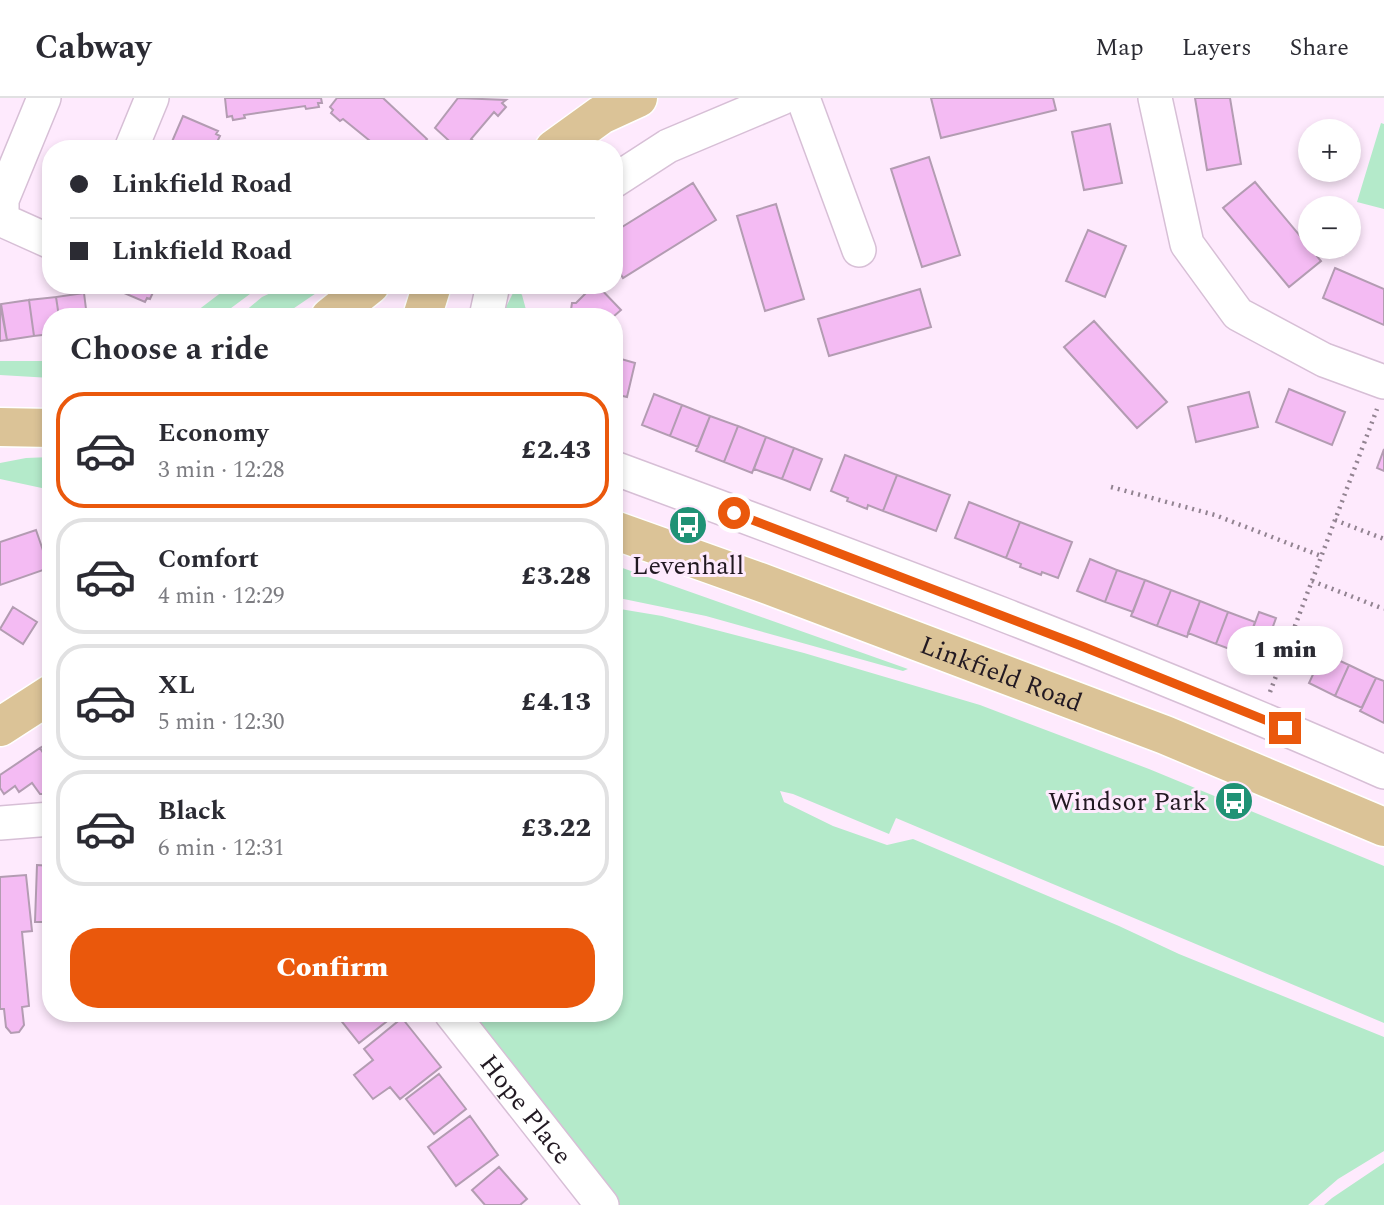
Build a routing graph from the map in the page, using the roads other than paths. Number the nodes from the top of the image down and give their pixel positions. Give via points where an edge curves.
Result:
1 (44, 98) edge
2 (152, 98) edge
3 (638, 98) edge
4 (782, 98) edge
5 (803, 98) edge
6 (1155, 98) edge
7 (594, 107) edge
8 (135, 140) edge
9 (563, 140) edge
10 (623, 175) edge
11 (2, 220) edge
12 (42, 238) edge
13 (859, 250) dead end
14 (359, 294) edge
15 (341, 308) edge
16 (1382, 393) edge
17 (0, 426) edge
18 (42, 428) edge
19 (623, 471) edge
20 (623, 533) edge
21 (42, 700) edge
22 (0, 727) edge
23 (1384, 772) edge
24 (42, 820) edge
25 (0, 823) edge
26 (1384, 827) edge
27 (458, 1022) edge
28 (602, 1205) edge

1 - 11 street via 2,200
2 - 8 street
3 - 7 main road
4 - 10 street via 668,146
5 - 13 street
6 - 16 street via 1187,244 1237,313
7 - 9 main road
11 - 12 street
14 - 15 main road
17 - 18 main road
19 - 23 street, Linkfield Road via 1084,647
20 - 26 main road, Linkfield Road via 1152,730
21 - 22 main road
24 - 25 street
27 - 28 street, Hope Place

